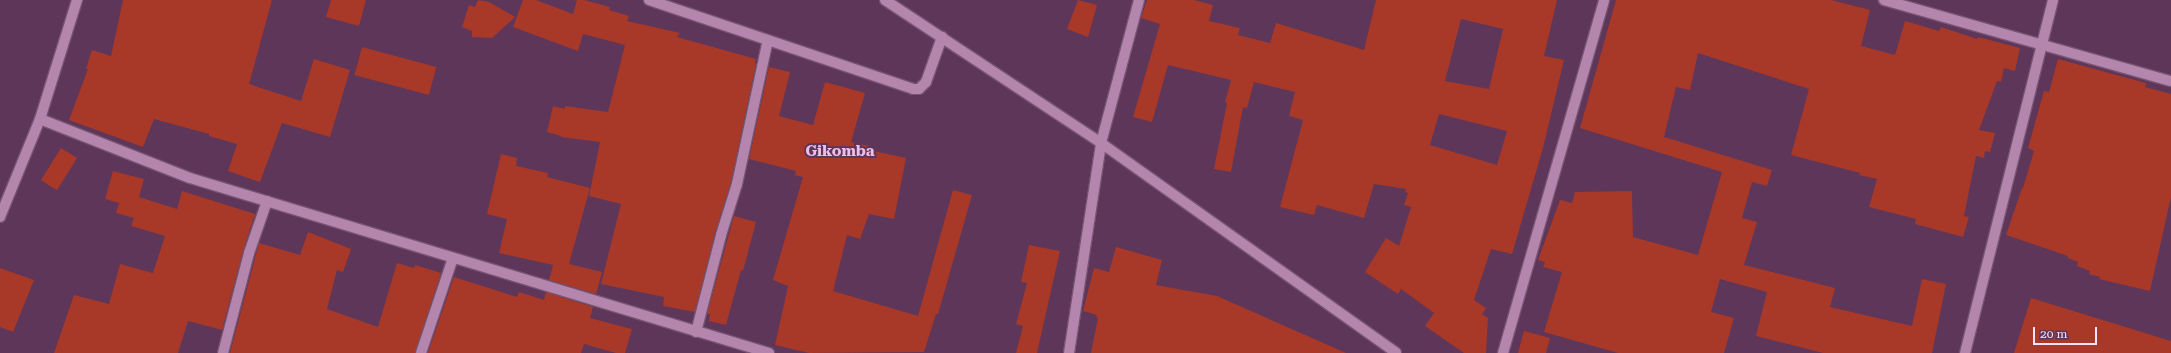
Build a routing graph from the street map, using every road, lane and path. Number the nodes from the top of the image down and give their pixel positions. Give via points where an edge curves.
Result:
1 (77, 0) edge
2 (649, 0) edge
3 (885, 0) edge
4 (1139, 0) edge
5 (1604, 0) edge
6 (1884, 0) edge
7 (2053, 0) edge
8 (942, 37) junction
9 (768, 40) junction
10 (2043, 44) junction
11 (2171, 81) edge
12 (40, 119) junction
13 (1101, 143) junction
14 (267, 201) junction
15 (0, 217) edge
16 (453, 258) junction
17 (696, 332) junction
18 (223, 353) edge
19 (421, 353) edge
20 (769, 353) edge
21 (1068, 353) edge
22 (1396, 353) edge
23 (1503, 353) edge
24 (1965, 353) edge

1 - 12 street
2 - 9 street
3 - 8 street
4 - 13 street
5 - 23 street
6 - 10 street
7 - 10 street
8 - 9 street via 926,82 919,90
8 - 13 street
9 - 17 street via 737,184
10 - 11 street
10 - 24 street
12 - 14 street via 190,178
12 - 15 street
13 - 21 street
13 - 22 street
14 - 16 street
14 - 18 street via 249,253
16 - 17 street
16 - 19 street
17 - 20 street

